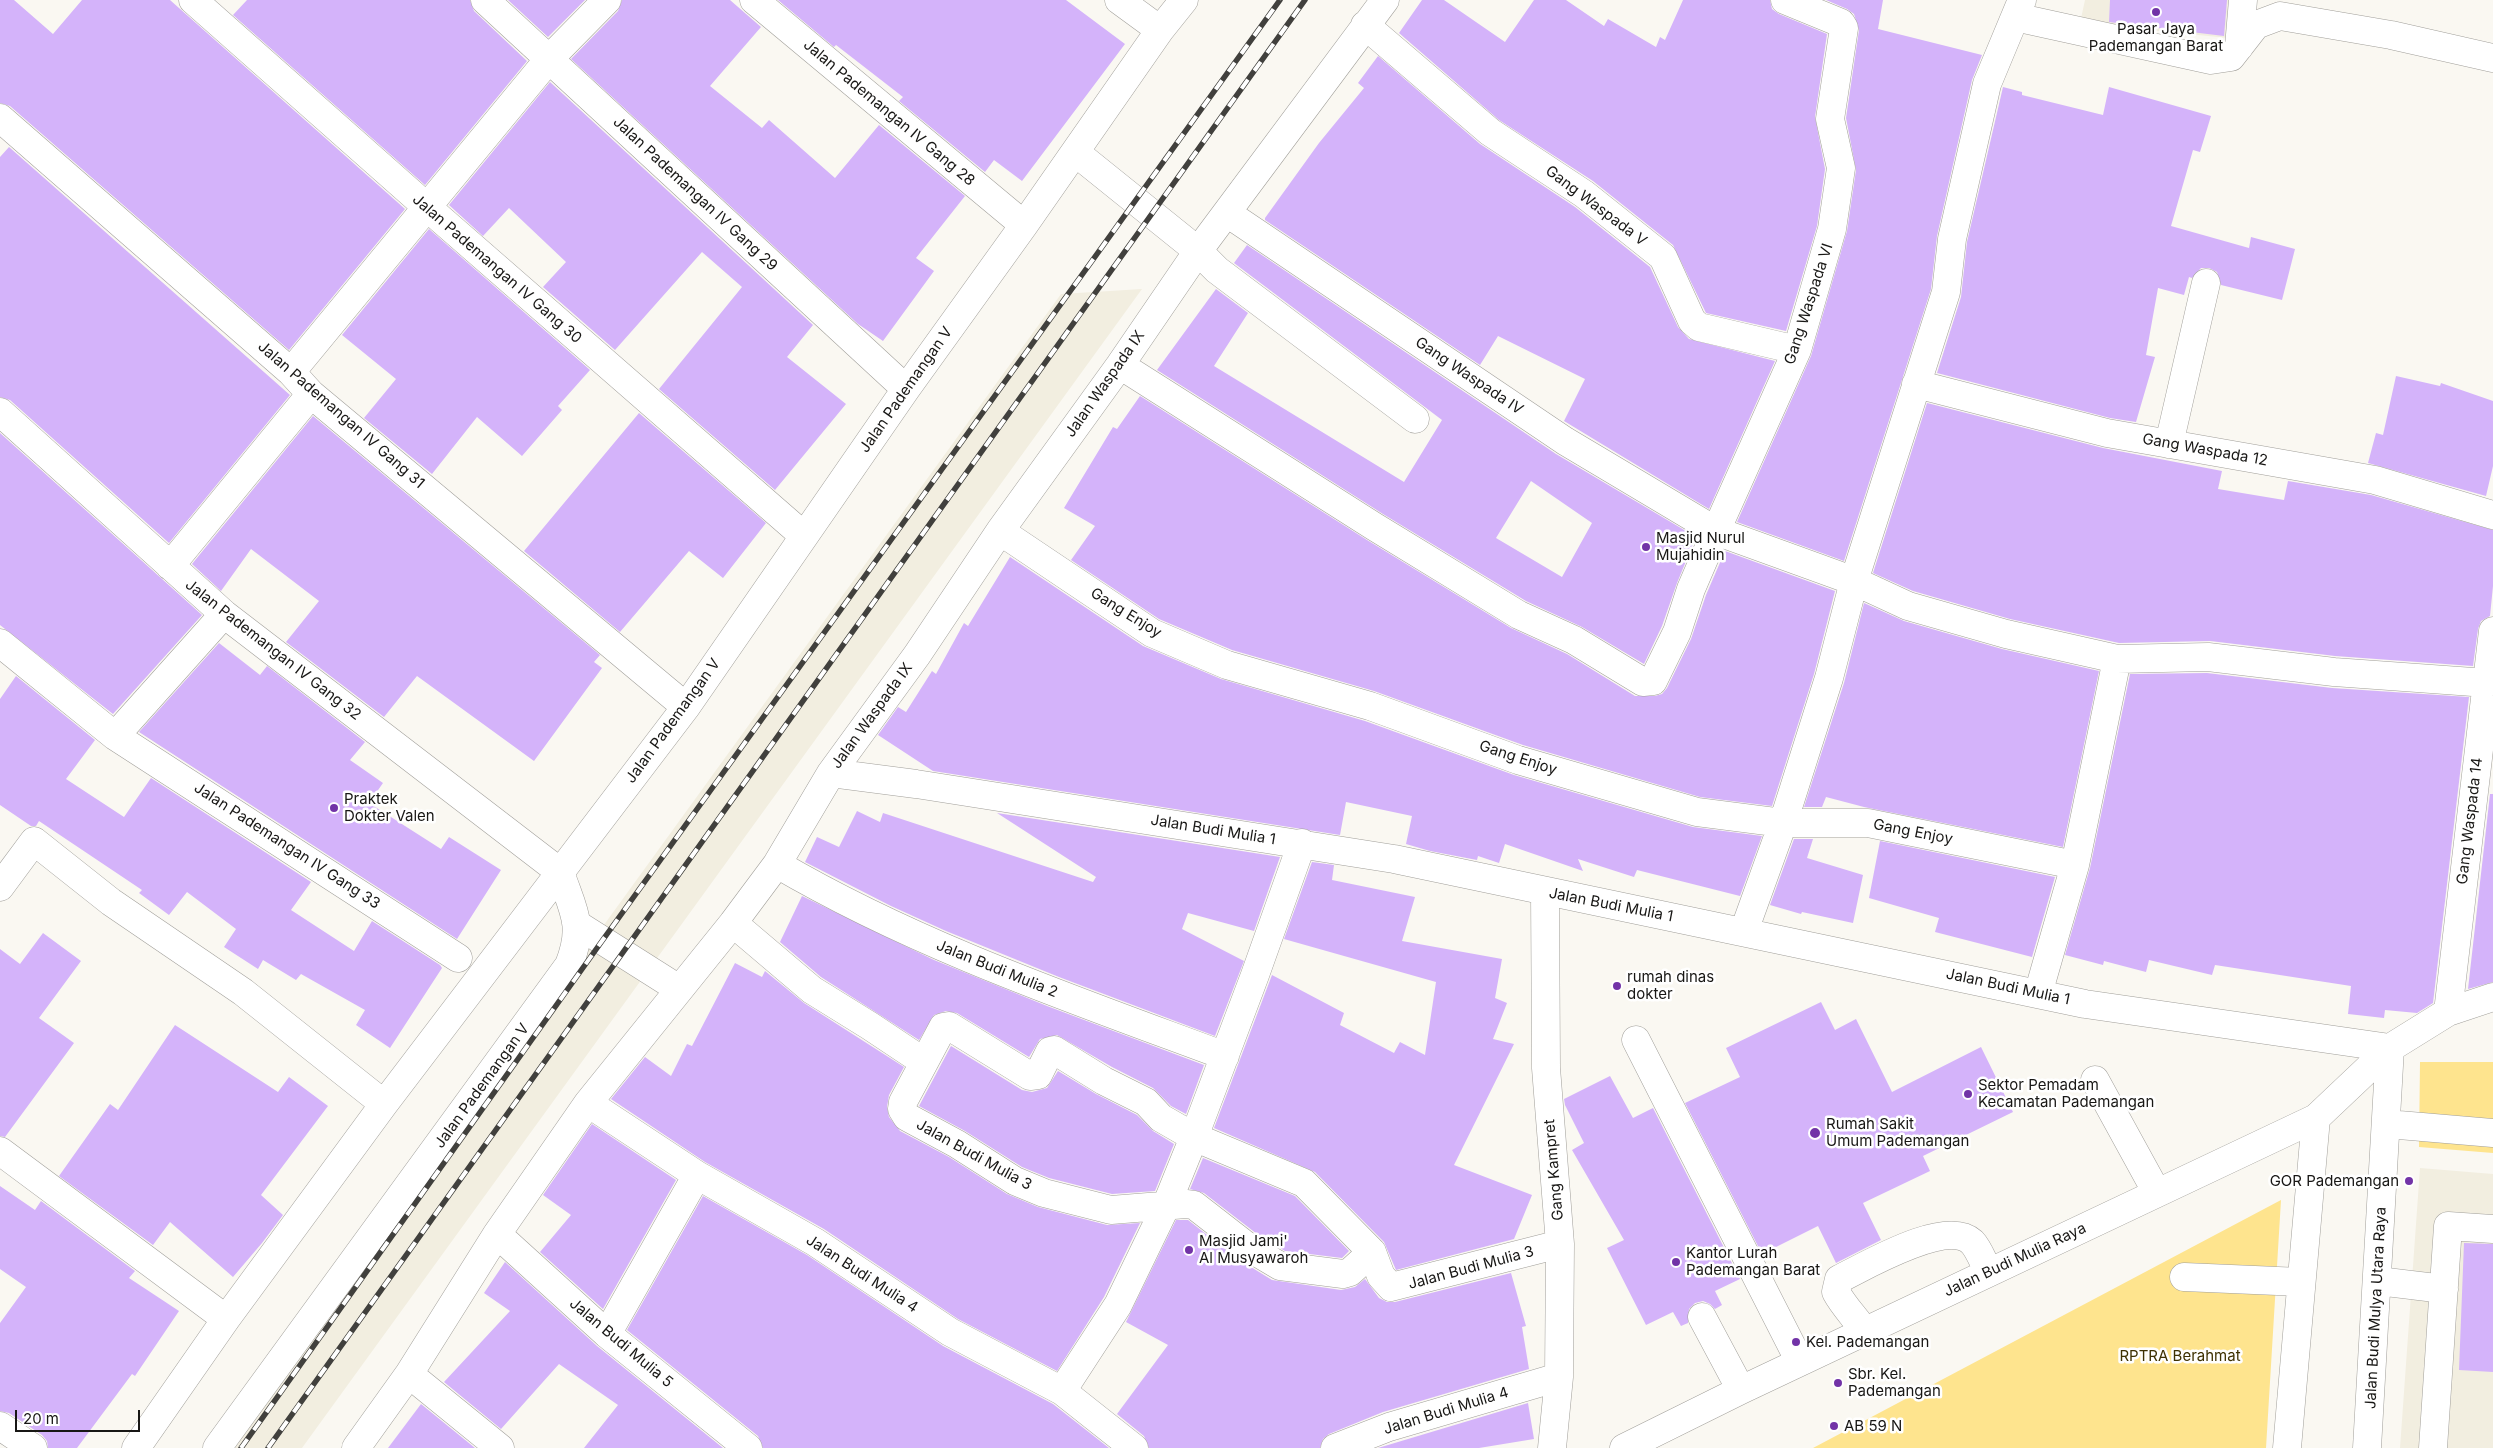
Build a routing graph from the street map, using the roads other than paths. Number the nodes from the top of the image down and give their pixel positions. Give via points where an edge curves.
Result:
1 (193, 0) edge
2 (485, 0) edge
3 (607, 0) edge
4 (754, 0) edge
5 (1119, 0) edge
6 (1184, 0) edge
7 (1385, 0) edge
8 (1785, 0) edge
9 (2243, 0) edge
10 (2019, 9) edge
11 (1365, 25) junction
12 (1160, 30) junction
13 (2239, 47) junction
14 (2493, 58) edge
15 (549, 59) junction
16 (0, 118) edge
17 (1075, 152) junction
18 (428, 208) junction
19 (1227, 213) junction
20 (1024, 225) junction
21 (1198, 251) junction
22 (2206, 283) dead end
23 (1797, 350) junction
24 (1120, 365) junction
25 (291, 372) junction
26 (1916, 384) junction
27 (906, 388) junction
28 (311, 394) junction
29 (0, 412) edge
30 (1414, 419) dead end
31 (2169, 444) junction
32 (2493, 515) edge
33 (1000, 531) junction
34 (1716, 531) junction
35 (804, 536) junction
36 (170, 566) junction
37 (1854, 581) junction
38 (224, 614) junction
39 (2493, 631) edge
40 (0, 643) edge
41 (2118, 659) junction
42 (2486, 683) junction
43 (686, 707) junction
44 (115, 736) junction
45 (830, 773) junction
46 (1783, 823) junction
47 (1302, 844) junction
48 (777, 864) junction
49 (2075, 865) junction
50 (560, 872) junction
51 (0, 887) edge
52 (1545, 892) junction
53 (733, 923) junction
54 (578, 925) junction
55 (1744, 931) junction
56 (458, 958) dead end
57 (679, 989) junction
58 (2038, 994) junction
59 (2493, 997) edge
60 (2448, 1012) junction
61 (1636, 1040) dead end
62 (2390, 1048) junction
63 (1224, 1056) junction
64 (924, 1062) junction
65 (2095, 1080) dead end
66 (588, 1103) junction
67 (384, 1104) junction
68 (2316, 1118) junction
69 (2387, 1124) junction
70 (2493, 1133) edge
71 (1194, 1138) junction
72 (0, 1151) edge
73 (698, 1176) junction
74 (2157, 1193) junction
75 (1166, 1206) junction
76 (2493, 1229) edge
77 (497, 1234) junction
78 (1560, 1244) junction
79 (1372, 1252) junction
80 (1989, 1272) junction
81 (2184, 1276) dead end
82 (2378, 1281) junction
83 (2301, 1282) junction
84 (2444, 1289) junction
85 (1702, 1317) dead end
86 (226, 1319) junction
87 (1865, 1332) junction
88 (607, 1334) junction
89 (1800, 1362) junction
90 (409, 1374) junction
91 (1559, 1377) junction
92 (1741, 1390) junction
93 (1062, 1391) junction
94 (0, 1426) edge
95 (33, 1448) edge
96 (136, 1448) edge
97 (217, 1448) edge
98 (356, 1448) edge
99 (500, 1448) edge
100 (748, 1448) edge
101 (1134, 1448) edge
102 (1335, 1448) edge
103 (1552, 1448) edge
104 (1624, 1448) edge
105 (2287, 1448) edge
106 (2368, 1448) edge
107 (2433, 1448) edge

1 - 18 street, Jalan Pademangan IV Gang 30
2 - 15 street, Jalan Pademangan IV Gang 29
3 - 15 street
4 - 20 street, Jalan Pademangan IV Gang 28
5 - 12 street
6 - 12 street, Jalan Pademangan V
7 - 11 street, Jalan Waspada IX
8 - 23 street, Gang Waspada VI via 1841,23 1844,28 1830,119 1841,168 1832,229
9 - 13 street
10 - 13 street via 2211,60 2231,58
10 - 26 street via 1987,84 1952,239 1946,292
11 - 19 street, Jalan Waspada IX
11 - 23 street, Gang Waspada V via 1490,132 1584,194 1663,257 1692,321 1699,327
12 - 17 street, Jalan Pademangan V
13 - 14 street via 2256,25 2280,16 2391,35
15 - 18 street
15 - 27 street, Jalan Pademangan IV Gang 29
16 - 25 street, Jalan Pademangan IV Gang 31
17 - 20 street, Jalan Pademangan V
17 - 21 street
18 - 25 street
18 - 35 street, Jalan Pademangan IV Gang 30
19 - 21 street, Jalan Waspada IX
19 - 34 street, Gang Waspada IV via 1564,441
20 - 27 street, Jalan Pademangan V
21 - 24 street, Jalan Waspada IX
21 - 30 street via 1217,270
22 - 31 street
23 - 34 street, Gang Waspada VI
24 - 33 street, Jalan Waspada IX
24 - 34 street, Gang Waspada VI via 1375,528 1519,615 1574,640 1643,682 1653,681 1678,632 1691,589
25 - 28 street, Jalan Pademangan IV Gang 31
26 - 31 street, Gang Waspada 12 via 2107,433
26 - 37 street
27 - 35 street, Jalan Pademangan V
28 - 36 street
28 - 43 street, Jalan Pademangan IV Gang 31
29 - 36 street, Jalan Pademangan IV Gang 32
31 - 32 street, Gang Waspada 12 via 2374,480
33 - 45 street, Jalan Waspada IX via 917,655
33 - 46 street, Gang Enjoy via 1152,633 1227,665 1370,706 1518,760 1697,812
34 - 37 street, Gang Waspada IV
35 - 43 street, Jalan Pademangan V
36 - 38 street, Jalan Pademangan IV Gang 32
37 - 41 street, Gang Waspada IV via 1908,606 2006,634
37 - 46 street via 1829,678
38 - 44 street
38 - 50 street, Jalan Pademangan IV Gang 32
39 - 42 street, Gang Waspada 14
40 - 44 street, Jalan Pademangan IV Gang 33
41 - 42 street, Gang Waspada IV via 2208,656 2334,672
41 - 49 street
42 - 60 street, Gang Waspada 14
43 - 50 street, Jalan Pademangan V
44 - 56 street, Jalan Pademangan IV Gang 33
45 - 47 street, Jalan Budi Mulia 1
45 - 48 street, Jalan Waspada IX
46 - 49 street, Gang Enjoy via 1868,823
46 - 55 street
47 - 52 street, Jalan Budi Mulia 1
47 - 63 street
48 - 53 street, Jalan Waspada IX
48 - 63 street, Jalan Budi Mulia 2 via 830,895 905,931
49 - 58 street
50 - 54 street, Jalan Pademangan V
50 - 67 street
51 - 67 street via 34,840 111,902 243,992
52 - 55 street, Jalan Budi Mulia 1
52 - 78 street, Gang Kampret via 1546,1068
53 - 57 street, Jalan Waspada IX
53 - 64 street via 812,990
54 - 57 street
54 - 97 street, Jalan Pademangan V via 577,945 569,964
55 - 58 street, Jalan Budi Mulia 1
57 - 66 street, Jalan Waspada IX
58 - 62 street, Jalan Budi Mulia 1 via 2095,1006
59 - 60 street, Jalan Budi Mulia Raya
60 - 62 street, Jalan Budi Mulia Raya
61 - 89 street
62 - 68 street, Jalan Budi Mulia Raya
62 - 69 street, Jalan Budi Mulya Utara Raya
63 - 71 street
64 - 71 street, Jalan Budi Mulia 3 via 945,1026 1030,1076 1038,1075 1050,1051 1054,1050 1146,1102 1161,1118
64 - 75 street, Jalan Budi Mulia 3 via 903,1102 902,1108 907,1117 1015,1181 1044,1193 1111,1210
65 - 74 street
66 - 73 street, Jalan Budi Mulia 4
66 - 77 street, Jalan Waspada IX
67 - 86 street
68 - 74 street, Jalan Budi Mulia Raya
68 - 83 street
69 - 70 street
69 - 82 street, Jalan Budi Mulya Utara Raya
71 - 75 street
71 - 79 street, Jalan Budi Mulia 3 via 1304,1183
72 - 86 street
73 - 88 street
73 - 93 street, Jalan Budi Mulia 4 via 814,1242 950,1332
74 - 80 street, Jalan Budi Mulia Raya
75 - 79 street, Jalan Budi Mulia 3 via 1194,1205 1248,1247 1287,1268 1343,1274 1350,1272
75 - 93 street via 1118,1305
76 - 84 street via 2448,1226
77 - 88 street, Jalan Budi Mulia 5
77 - 90 street, Jalan Waspada IX
78 - 79 street, Jalan Budi Mulia 3 via 1396,1287 1387,1284
78 - 91 street, Gang Kampret
80 - 87 street, Jalan Budi Mulia Raya
80 - 87 street via 1972,1242 1954,1235 1931,1237 1879,1259 1839,1279 1836,1292
81 - 83 street
82 - 84 street
82 - 106 street, Jalan Budi Mulya Utara Raya
83 - 105 street
84 - 107 street
85 - 92 street
86 - 96 street
87 - 89 street, Jalan Budi Mulia Raya
88 - 100 street, Jalan Budi Mulia 5
89 - 92 street, Jalan Budi Mulia Raya
90 - 98 street, Jalan Waspada IX
90 - 99 street
91 - 102 street, Jalan Budi Mulia 4 via 1389,1427
91 - 103 street, Gang Kampret
92 - 104 street, Jalan Budi Mulia Raya
93 - 101 street, Jalan Budi Mulia 4
94 - 95 street

